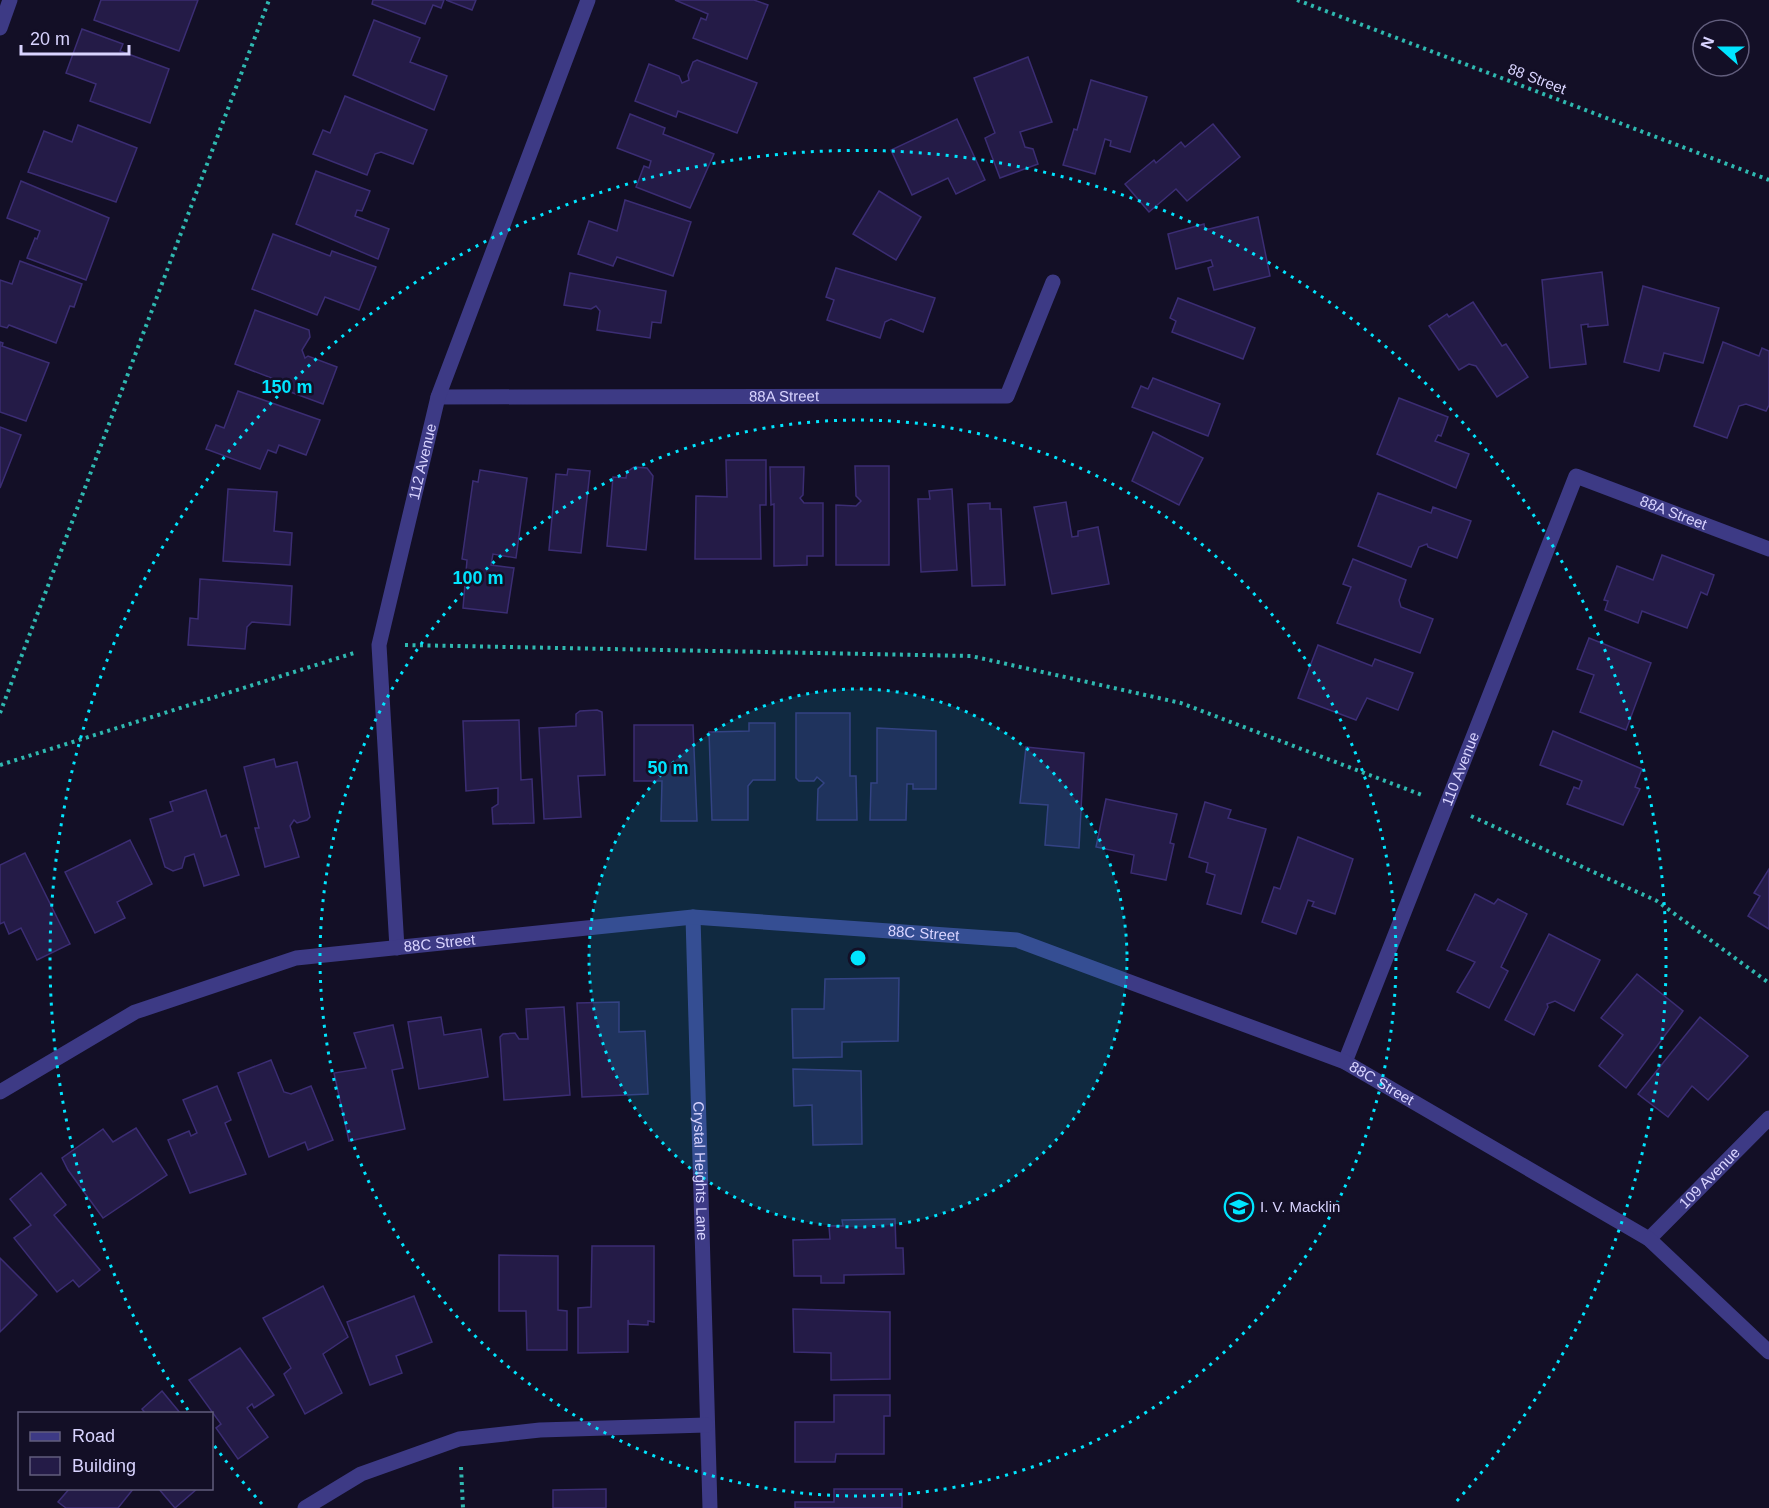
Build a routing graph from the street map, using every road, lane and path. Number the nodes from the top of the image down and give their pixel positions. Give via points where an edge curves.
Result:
1 (10, 0) edge
2 (269, 0) edge
3 (588, 0) edge
4 (1297, 0) edge
5 (0, 28) edge
6 (1769, 180) edge
7 (1053, 282) dead end
8 (438, 397) junction
9 (1576, 476) joint
10 (1769, 549) edge
11 (379, 645) junction
12 (0, 713) edge
13 (0, 765) edge
14 (1447, 805) junction
15 (693, 916) junction
16 (397, 948) junction
17 (1769, 983) edge
18 (1345, 1062) junction
19 (2, 1085) edge
20 (1769, 1118) edge
21 (1648, 1239) junction
22 (1769, 1352) edge
23 (706, 1425) junction
24 (459, 1439) junction
25 (305, 1508) edge
26 (462, 1508) edge
27 (710, 1508) edge

1 - 5 street
2 - 12 path
3 - 8 street, 112 Avenue
4 - 6 path, 88 Street
7 - 8 street, 88A Street via 1008,396
8 - 11 street, 112 Avenue
9 - 10 street, 88A Street
9 - 14 street, 110 Avenue
11 - 13 path
11 - 14 path via 971,656 1181,703
11 - 16 street, 112 Avenue
14 - 17 path via 1658,901
14 - 18 street, 110 Avenue
15 - 16 street, 88C Street
15 - 18 street, 88C Street via 1017,940
15 - 23 street, Crystal Heights Lane
16 - 19 street, 88C Street via 296,958 135,1012
18 - 21 street, 88C Street
20 - 21 street, 109 Avenue
21 - 22 street, 88C Street
23 - 24 street via 540,1430
23 - 27 street, Crystal Heights Lane
24 - 25 street via 361,1474
24 - 26 path

